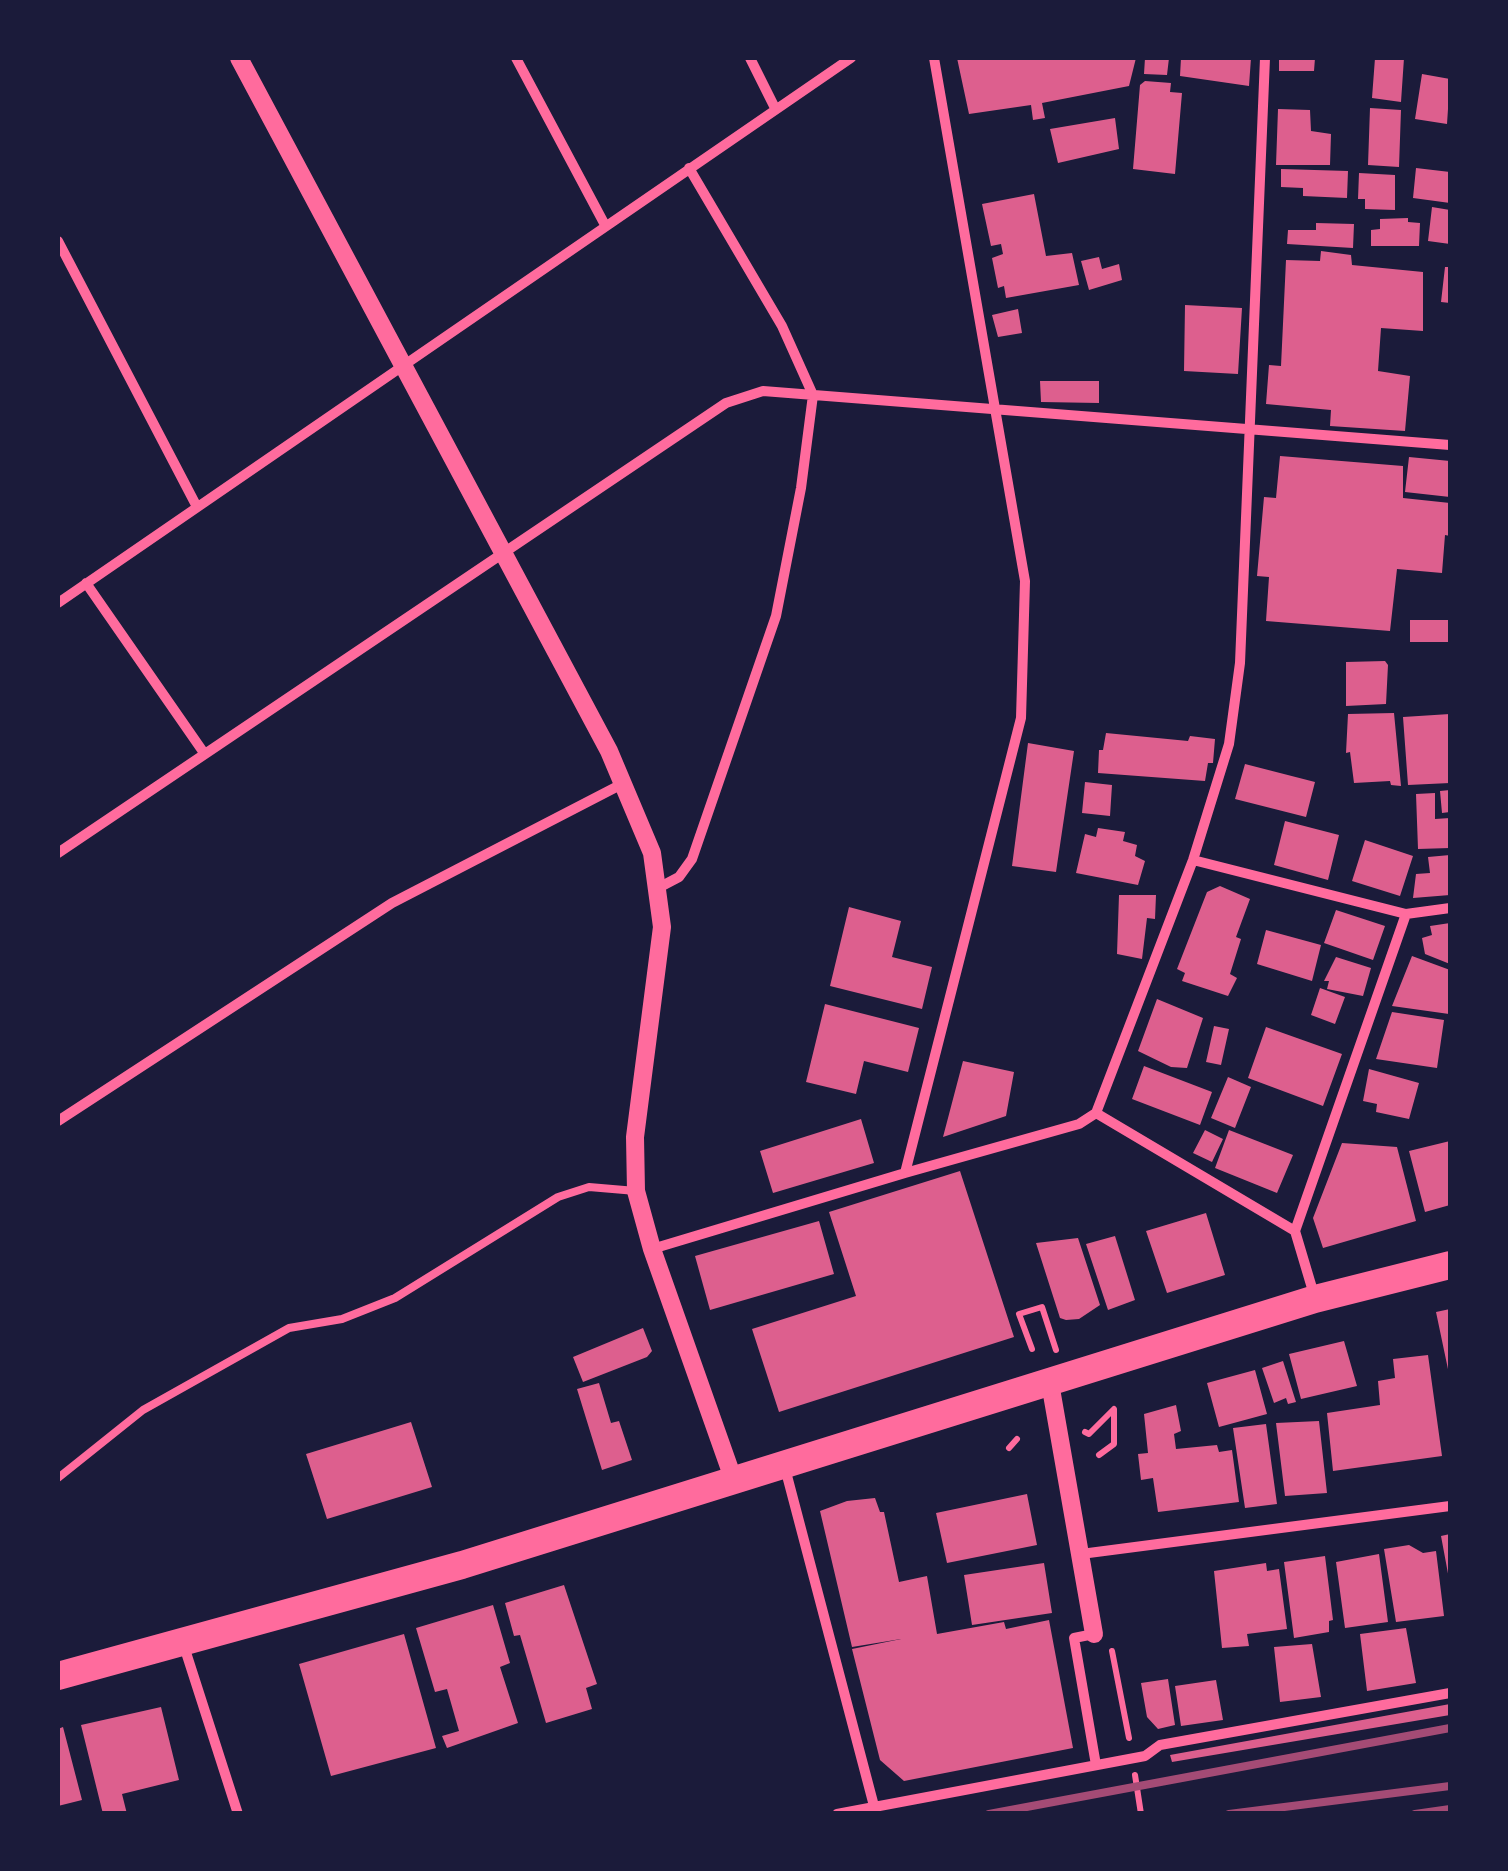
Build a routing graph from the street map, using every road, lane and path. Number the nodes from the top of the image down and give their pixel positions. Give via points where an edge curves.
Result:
1 (239, 58) edge
2 (516, 58) edge
3 (750, 58) edge
4 (851, 58) edge
5 (934, 58) edge
6 (1266, 58) edge
7 (774, 106) junction
8 (689, 168) junction
9 (605, 225) junction
10 (58, 241) edge
11 (404, 364) junction
12 (813, 395) junction
13 (999, 410) junction
14 (1251, 429) junction
15 (1450, 445) edge
16 (196, 504) junction
17 (502, 554) junction
18 (86, 583) junction
19 (58, 603) edge
20 (204, 753) junction
21 (625, 783) junction
22 (58, 853) edge
23 (1193, 860) junction
24 (660, 887) junction
25 (1450, 908) edge
26 (1406, 914) junction
27 (1096, 1113) junction
28 (58, 1121) edge
29 (906, 1173) junction
30 (636, 1190) junction
31 (1295, 1231) junction
32 (652, 1249) junction
33 (1450, 1264) edge
34 (1315, 1298) junction
35 (1042, 1307) dead end
36 (1032, 1348) dead end
37 (1050, 1384) junction
38 (1083, 1420) dead end
39 (1017, 1439) dead end
40 (1009, 1448) dead end
41 (1099, 1455) dead end
42 (785, 1465) junction
43 (58, 1478) edge
44 (734, 1481) junction
45 (1450, 1506) edge
46 (1082, 1554) junction
47 (1094, 1634) joint
48 (182, 1642) junction
49 (1105, 1652) dead end
50 (58, 1676) edge
51 (1450, 1693) edge
52 (1129, 1735) dead end
53 (1096, 1765) junction
54 (874, 1806) junction
55 (238, 1814) edge
56 (837, 1814) edge

1 - 11 street
2 - 9 street
3 - 7 street
4 - 7 street
5 - 13 street
6 - 14 street
7 - 8 street
8 - 9 street
8 - 12 street via 782,326
9 - 11 street
10 - 16 street
11 - 16 street
11 - 17 street
12 - 13 street
12 - 17 street via 763,391 726,403
12 - 24 street via 776,616 692,860
13 - 14 street
13 - 29 street via 1026,581 1021,718
14 - 15 street
14 - 23 street via 1236,696 1229,744
16 - 18 street
17 - 20 street
17 - 21 street
18 - 19 street
18 - 20 street
20 - 22 street
21 - 24 street
21 - 28 street via 392,903
23 - 26 street
23 - 27 street
24 - 30 street via 658,977 636,1137
25 - 26 street
26 - 31 street
27 - 29 street via 1079,1124
27 - 31 street
29 - 32 street
30 - 32 street
30 - 43 lane via 589,1188 558,1196 395,1298 289,1328 142,1410
31 - 34 street
32 - 44 street
33 - 34 highway
34 - 37 highway
35 - 36 path via 1019,1314
37 - 42 highway
37 - 46 street
38 - 41 path via 1092,1430 1114,1409 1114,1444
39 - 40 path
42 - 44 highway
42 - 54 street
44 - 48 highway
45 - 46 street
46 - 47 street
47 - 53 street via 1074,1638
48 - 50 highway
48 - 55 street
49 - 52 path via 1115,1650
51 - 53 street via 1160,1745 1145,1756
53 - 54 street
54 - 56 street

